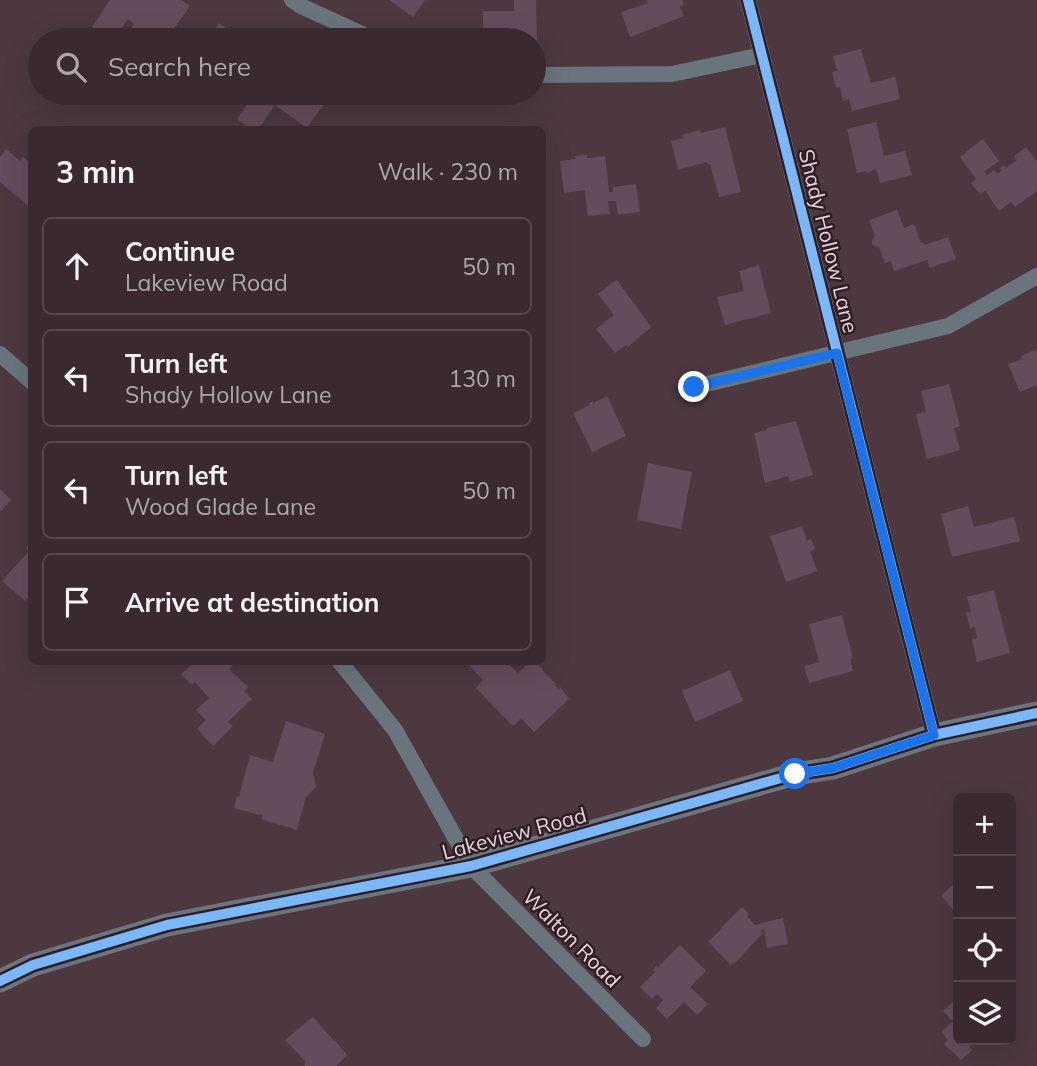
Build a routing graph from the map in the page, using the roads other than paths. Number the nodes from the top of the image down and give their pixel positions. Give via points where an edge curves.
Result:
1 (292, 0) edge
2 (748, 0) edge
3 (349, 28) edge
4 (762, 54) junction
5 (546, 75) edge
6 (1037, 276) edge
7 (837, 353) junction
8 (0, 354) edge
9 (28, 378) edge
10 (694, 387) dead end
11 (342, 665) edge
12 (1037, 713) edge
13 (934, 735) junction
14 (471, 866) junction
15 (0, 981) edge
16 (643, 1039) dead end

1 - 3 street
2 - 4 street, Shady Hollow Lane
4 - 5 street via 672,74
4 - 7 street, Shady Hollow Lane
6 - 7 street via 948,326
7 - 10 street
7 - 13 street, Shady Hollow Lane
8 - 9 street
11 - 14 street, Walton Road via 395,730
12 - 13 street, Lakeview Road
13 - 14 street, Lakeview Road via 833,768 795,774
14 - 15 street, Lakeview Road via 167,925 33,965
14 - 16 street, Walton Road

